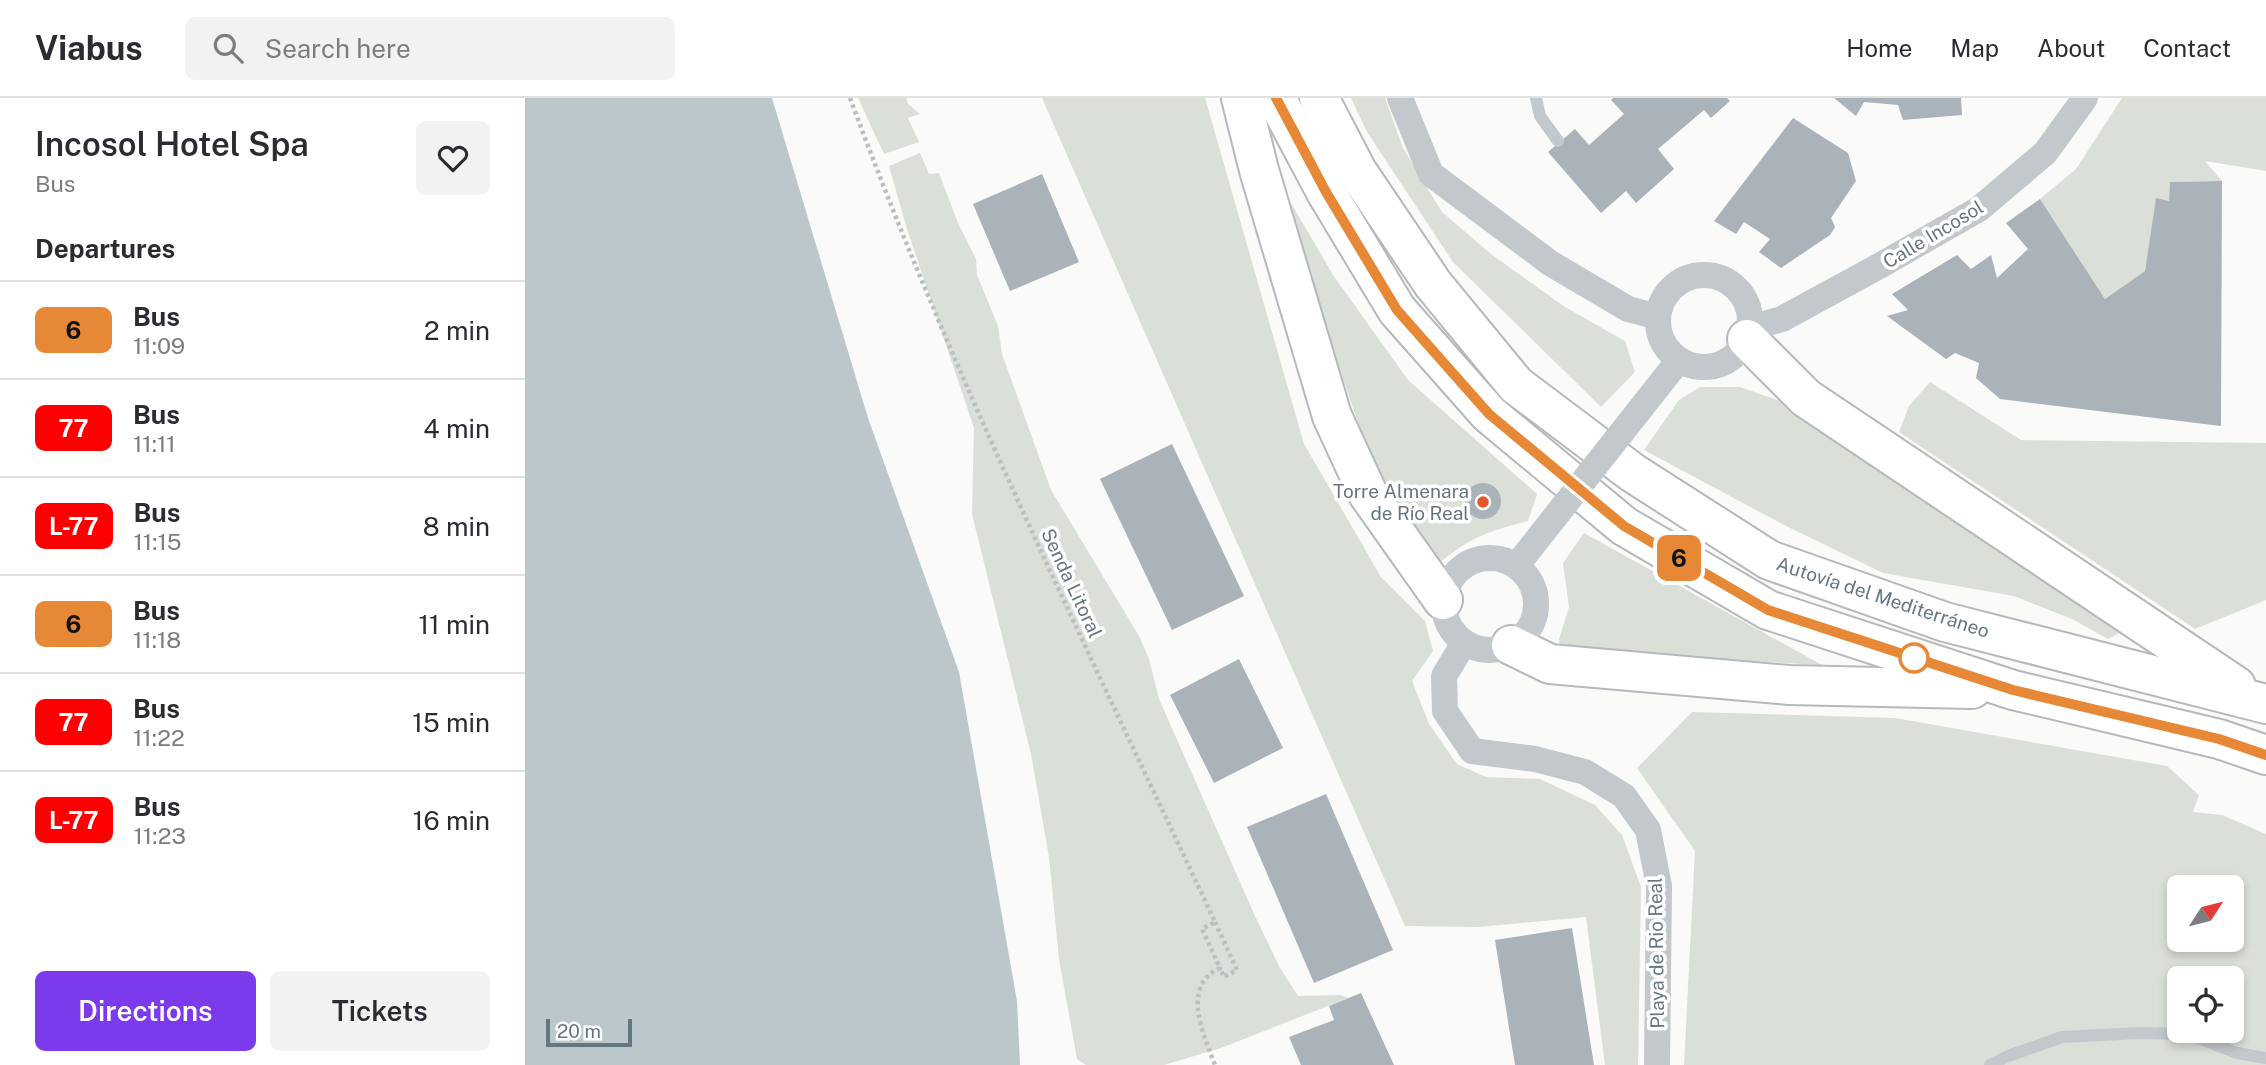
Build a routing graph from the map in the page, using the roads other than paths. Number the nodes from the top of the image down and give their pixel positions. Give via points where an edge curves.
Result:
1 (1241, 98) edge
2 (1276, 98) edge
3 (1319, 98) edge
4 (1400, 98) edge
5 (1536, 98) edge
6 (2085, 98) edge
7 (1558, 141) dead end
8 (1658, 317) junction
9 (1748, 333) junction
10 (1679, 360) junction
11 (1517, 565) junction
12 (1443, 600) junction
13 (1464, 643) junction
14 (1511, 645) junction
15 (2013, 690) junction
16 (2262, 702) edge
17 (2266, 755) edge
18 (2266, 1058) edge
19 (1657, 1065) edge
20 (1990, 1065) edge

1 - 12 highway via 1332,416 1369,494
2 - 15 highway via 1397,310 1489,414 1624,526 1768,610
3 - 16 highway, Autovía del Mediterráneo via 1357,171 1433,284 1507,374 1633,473 1769,560 1945,622
4 - 8 street via 1431,174 1550,264 1628,309
5 - 7 lane via 1540,116
6 - 9 street, Calle Incosol via 2045,153 1979,209 1782,319
8 - 9 street via 1669,290 1680,281 1709,275 1736,287 1745,299 1750,313
8 - 10 street via 1662,341
9 - 10 street via 1740,350 1718,366 1691,366
9 - 16 highway via 1807,398
10 - 11 street, bridge
11 - 12 street via 1504,559 1476,559 1454,574
11 - 14 street via 1528,577 1536,607 1532,623
12 - 13 street via 1448,624
13 - 14 street via 1495,650
13 - 19 street, Playa de Rio Real via 1444,676 1445,711 1472,751 1535,759 1585,772 1624,796 1649,830 1659,886
14 - 15 highway via 1551,664 1775,684
15 - 17 highway via 2219,739
18 - 20 lane via 2237,1054 2188,1034 2139,1032 2062,1037

